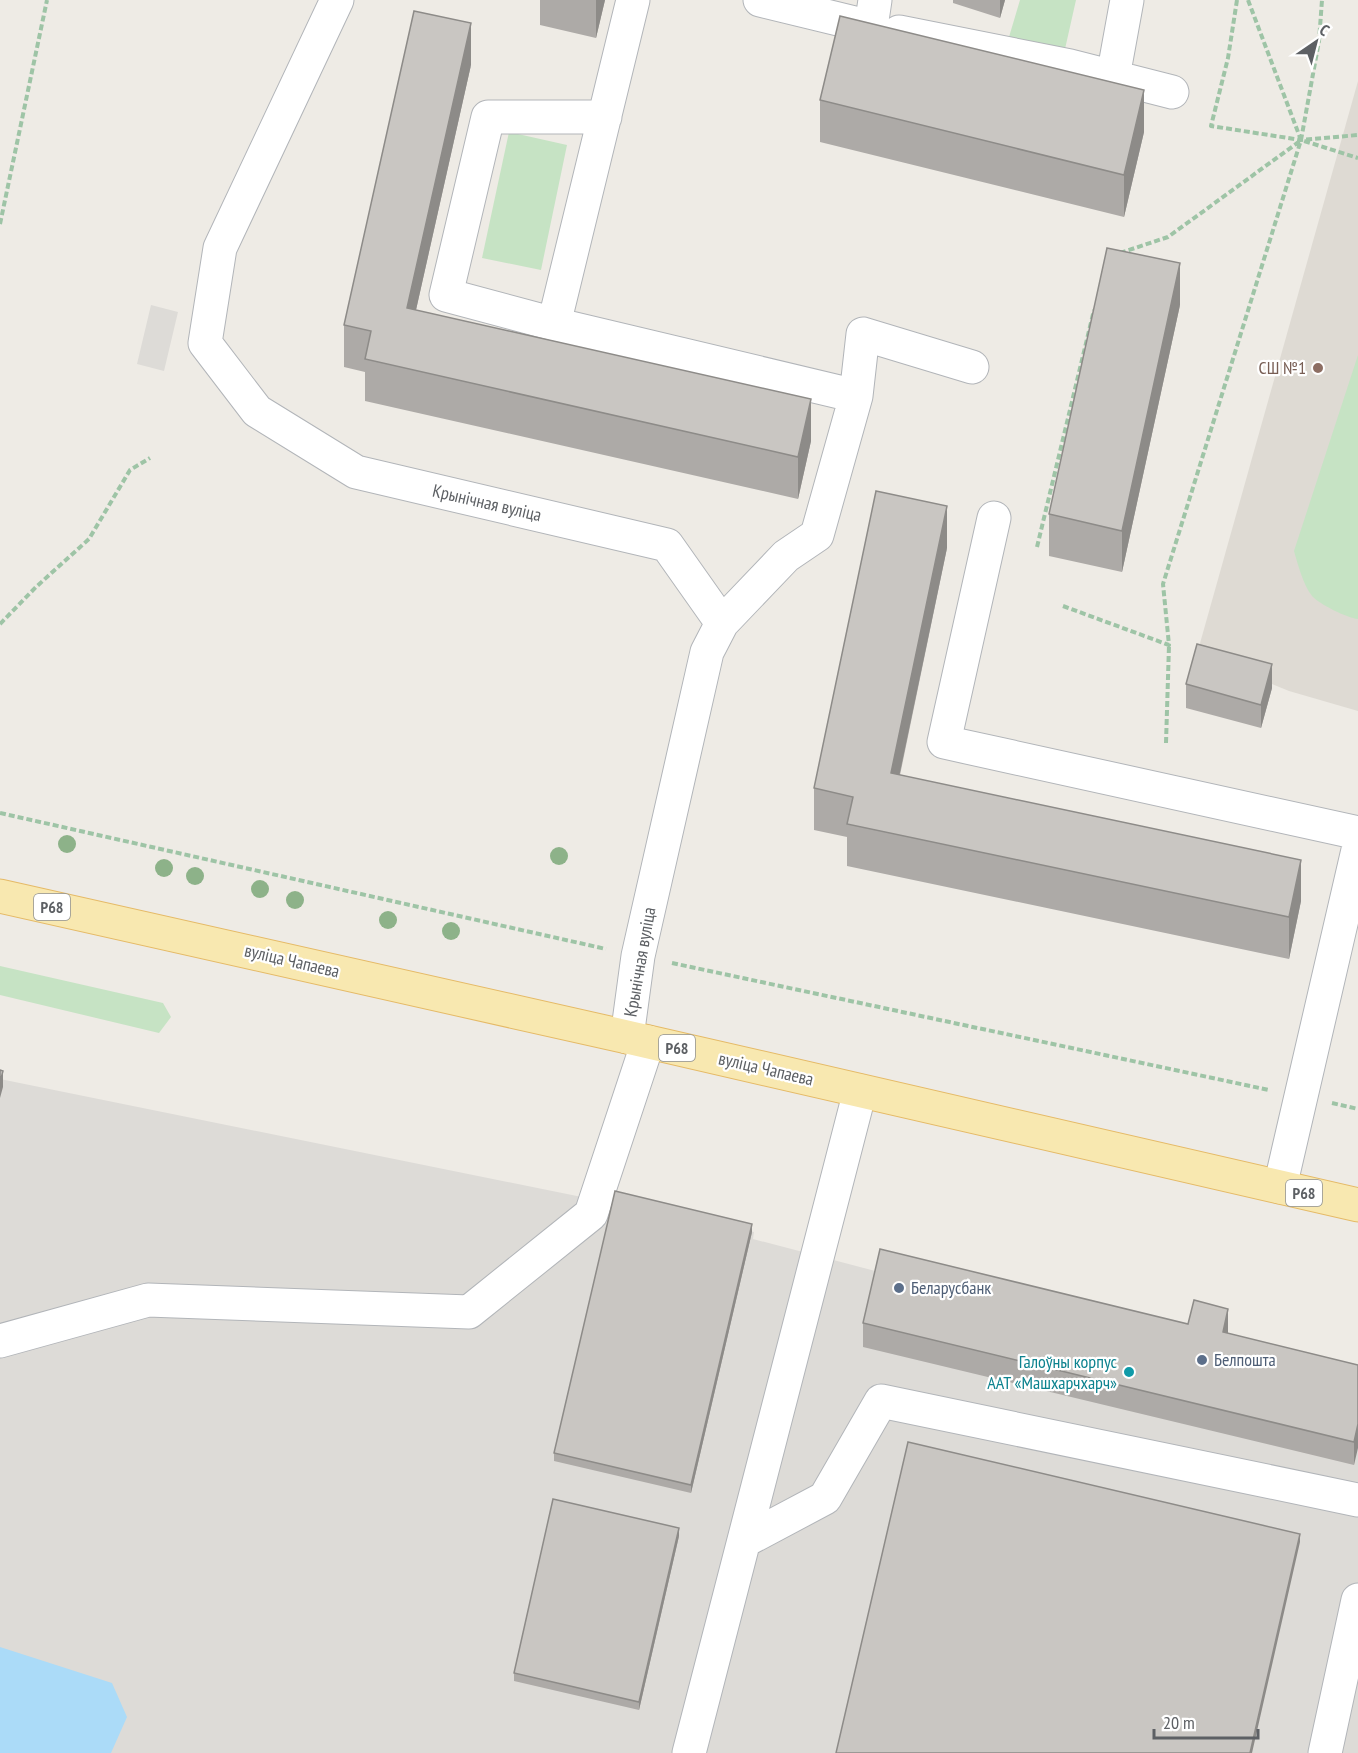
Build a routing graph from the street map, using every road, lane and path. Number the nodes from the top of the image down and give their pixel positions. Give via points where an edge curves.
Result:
1 (47, 0) edge
2 (337, 0) edge
3 (633, 0) edge
4 (760, 0) edge
5 (1127, 0) edge
6 (1237, 0) edge
7 (1248, 0) edge
8 (1322, 0) edge
9 (873, 13) edge
10 (1113, 77) junction
11 (1172, 92) dead end
12 (604, 117) junction
13 (1358, 135) edge
14 (1300, 140) junction
15 (1358, 158) edge
16 (0, 224) edge
17 (1117, 254) edge
18 (1095, 304) edge
19 (554, 324) junction
20 (972, 367) dead end
21 (856, 396) junction
22 (150, 458) dead end
23 (994, 518) dead end
24 (1038, 547) dead end
25 (1063, 606) dead end
26 (722, 623) junction
27 (0, 624) edge
28 (1169, 645) junction
29 (1166, 743) dead end
30 (0, 813) edge
31 (1358, 833) edge
32 (1358, 850) edge
33 (0, 896) edge
34 (638, 956) junction
35 (637, 1039) junction
36 (860, 1091) junction
37 (1301, 1096) junction
38 (1358, 1109) edge
39 (1280, 1187) junction
40 (1358, 1205) edge
41 (0, 1341) edge
42 (1358, 1500) edge
43 (744, 1541) junction
44 (1358, 1600) edge
45 (689, 1753) edge
46 (1325, 1753) edge

1 - 16 path
2 - 26 street, Крынічная вуліца via 220,248 205,343 257,411 356,472 667,545
3 - 12 street
4 - 9 street
5 - 10 street
6 - 14 path via 1211,126
7 - 14 path
8 - 14 path via 1319,41
9 - 10 street
10 - 11 street
12 - 19 street
12 - 19 street via 488,117 446,295
13 - 14 path
14 - 15 path
14 - 17 path via 1168,237
14 - 28 path via 1163,584
18 - 24 path
19 - 21 street
20 - 21 street via 863,334
21 - 26 street via 817,535 786,556
22 - 27 path via 130,470 89,539
23 - 31 street via 944,742
25 - 28 path
26 - 34 street, Крынічная вуліца via 707,652
28 - 29 path
30 - 34 path
32 - 37 street
33 - 35 main road, вуліца Чапаева / Р68
34 - 35 street, Крынічная вуліца
34 - 37 path
35 - 36 main road, вуліца Чапаева / Р68
35 - 41 street, Крынічная вуліца via 591,1214 469,1312 148,1300
36 - 39 main road, вуліца Чапаева / Р68
36 - 43 street
37 - 38 path
37 - 39 street
39 - 40 main road, вуліца Чапаева / Р68
42 - 43 street via 881,1401 825,1498
43 - 45 street
44 - 46 street

